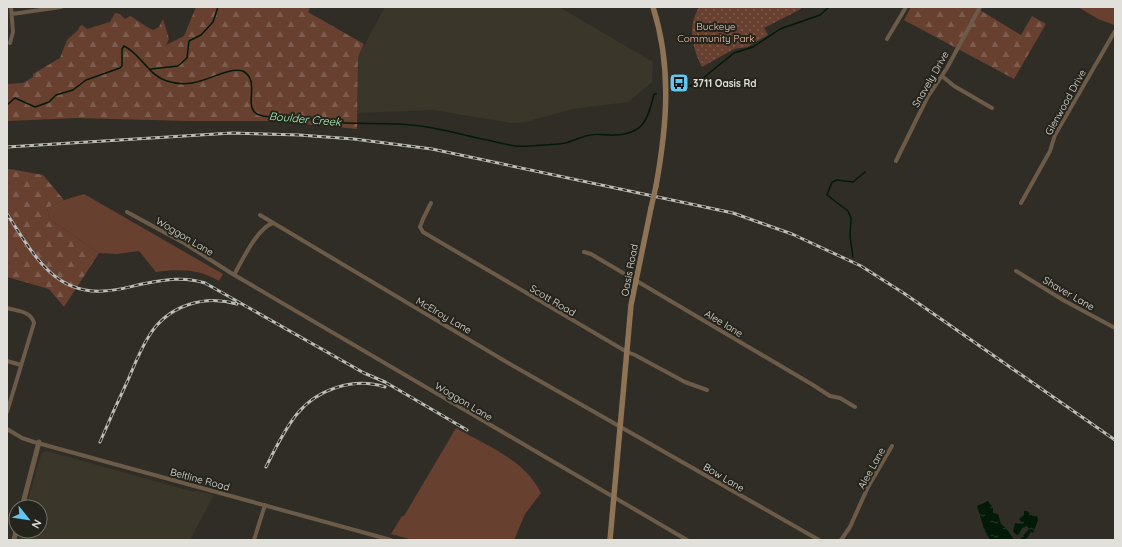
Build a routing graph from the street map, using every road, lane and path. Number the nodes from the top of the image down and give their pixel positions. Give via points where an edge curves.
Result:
1 (11, 7) edge
2 (61, 7) edge
3 (653, 7) edge
4 (906, 7) edge
5 (980, 7) edge
6 (12, 14) junction
7 (1115, 31) edge
8 (887, 39) dead end
9 (10, 42) dead end
10 (942, 76) junction
11 (992, 108) dead end
12 (896, 161) dead end
13 (1021, 203) dead end
14 (431, 204) dead end
15 (127, 212) dead end
16 (260, 215) dead end
17 (272, 222) junction
18 (584, 252) dead end
19 (1016, 270) dead end
20 (234, 275) junction
21 (635, 280) junction
22 (7, 308) edge
23 (1115, 328) edge
24 (627, 352) junction
25 (7, 361) edge
26 (21, 365) junction
27 (707, 390) dead end
28 (855, 407) dead end
29 (7, 412) edge
30 (620, 426) junction
31 (7, 429) edge
32 (39, 442) junction
33 (892, 446) dead end
34 (614, 497) junction
35 (24, 499) edge
36 (265, 505) junction
37 (254, 540) edge
38 (391, 540) edge
39 (610, 540) edge
40 (687, 540) edge
41 (820, 540) edge
42 (842, 540) edge

1 - 6 street
2 - 6 street
3 - 21 main road, Oasis Road, bridge via 663,48 667,90 665,131 652,208
4 - 8 street
5 - 10 street, Snavely Drive
6 - 9 street via 13,32
7 - 13 street, Glenwood Drive via 1055,135 1050,151
10 - 11 street
10 - 12 street, Snavely Drive via 927,98
14 - 24 street, Scott Road via 420,227 423,232
15 - 20 street, Woggon Lane via 184,243
16 - 17 street, McElroy Lane
17 - 20 street via 260,233
17 - 30 street, McElroy Lane via 510,364
18 - 21 street, Alee lane
19 - 23 street, Shaver Lane via 1063,300
20 - 34 street, Woggon Lane
21 - 24 main road, Oasis Road
21 - 28 street, Alee lane via 830,396 840,398
22 - 26 street via 28,314 34,321
24 - 27 street, Scott Road
24 - 30 main road, Oasis Road
25 - 26 street
26 - 29 street
30 - 34 main road, Oasis Road
30 - 41 street, Bow Lane
31 - 32 street, Beltline Road via 22,438
32 - 35 street
32 - 36 street, Beltline Road
33 - 42 street, Alee Lane
34 - 39 main road, Oasis Road
34 - 40 street, Woggon Lane
36 - 37 street
36 - 38 street, Beltline Road

